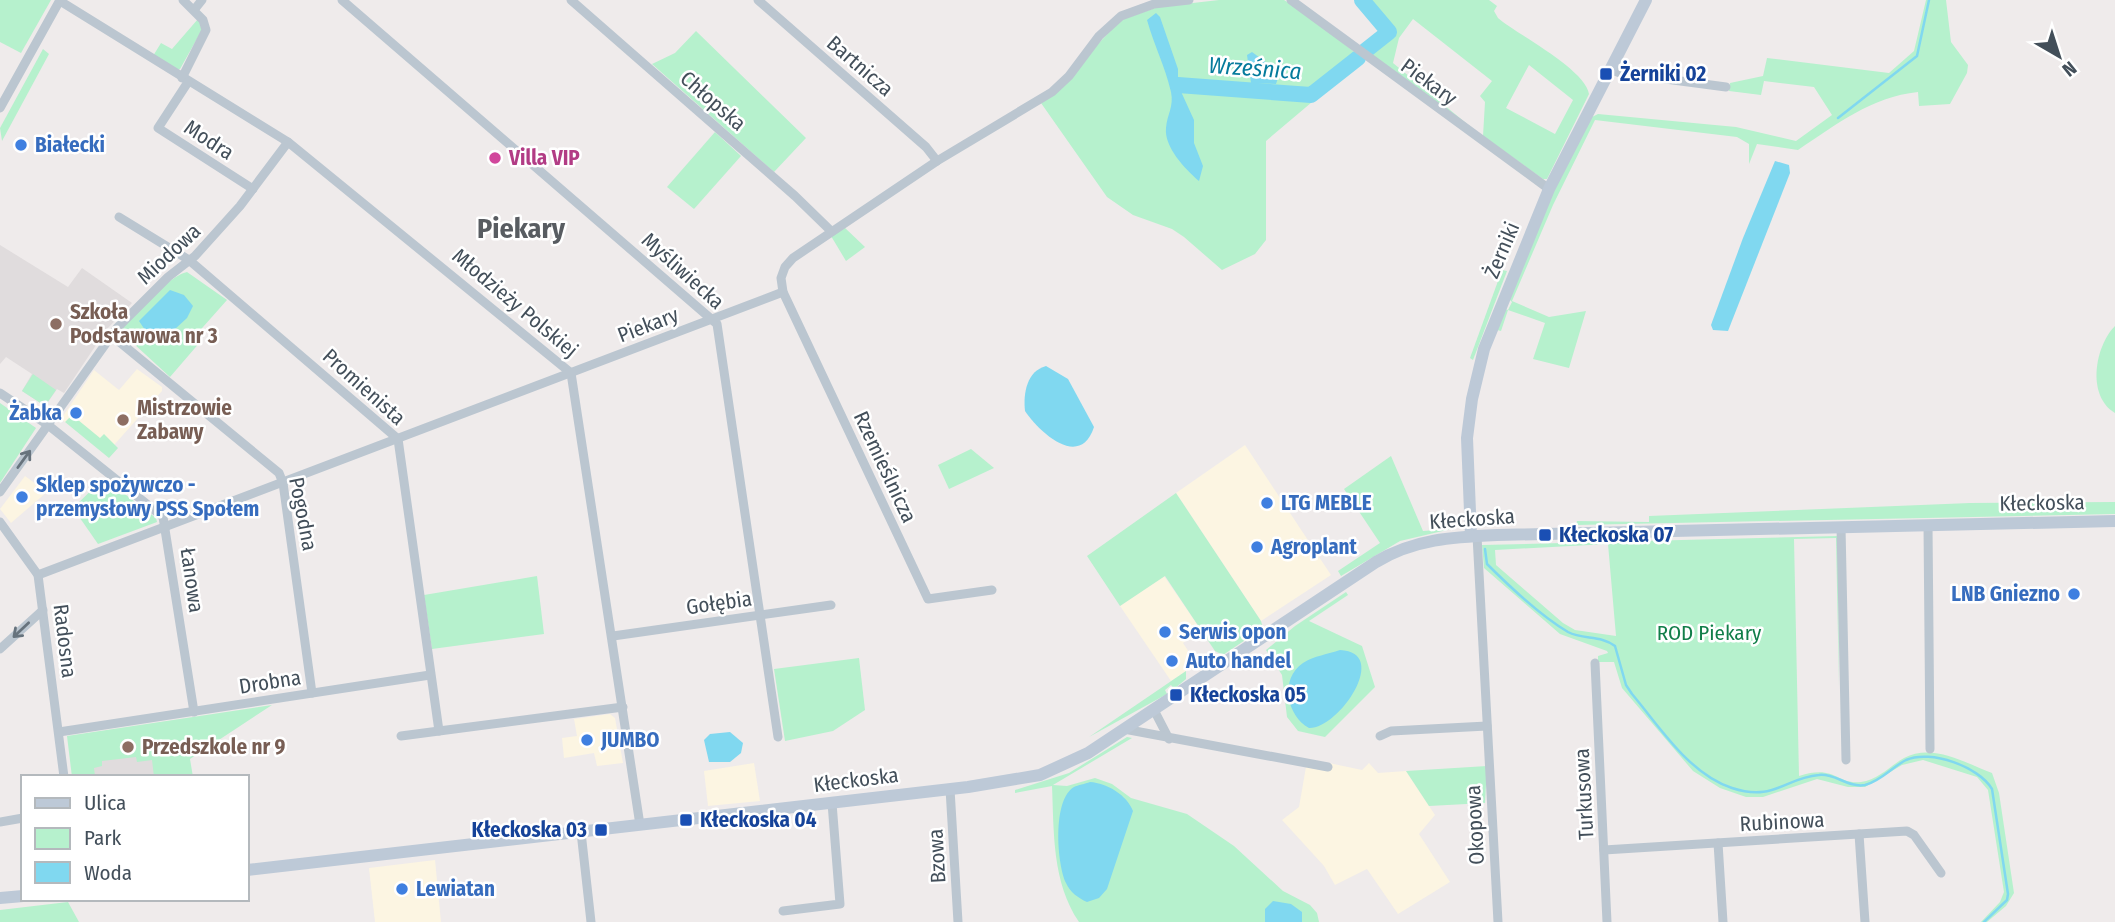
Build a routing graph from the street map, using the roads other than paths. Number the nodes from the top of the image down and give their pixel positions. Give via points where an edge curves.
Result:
1 (60, 0) edge
2 (183, 0) edge
3 (202, 0) edge
4 (342, 0) edge
5 (571, 0) edge
6 (758, 0) edge
7 (1189, 0) edge
8 (1291, 0) edge
9 (1646, 0) edge
10 (194, 10) junction
11 (1609, 69) junction
12 (185, 80) junction
13 (1726, 86) dead end
14 (0, 108) edge
15 (288, 142) junction
16 (937, 161) junction
17 (253, 189) junction
18 (1549, 189) junction
19 (119, 216) dead end
20 (831, 231) junction
21 (189, 260) junction
22 (783, 292) junction
23 (713, 319) junction
24 (111, 335) junction
25 (571, 373) junction
26 (0, 393) edge
27 (48, 425) junction
28 (398, 439) junction
29 (283, 483) junction
30 (0, 492) edge
31 (2115, 521) edge
32 (0, 522) edge
33 (1928, 525) junction
34 (166, 527) junction
35 (1841, 527) junction
36 (1474, 536) junction
37 (38, 575) junction
38 (992, 590) dead end
39 (831, 605) dead end
40 (43, 610) junction
41 (761, 615) junction
42 (613, 636) junction
43 (0, 649) edge
44 (1595, 663) dead end
45 (430, 675) junction
46 (312, 693) junction
47 (623, 708) junction
48 (1154, 710) junction
49 (194, 712) junction
50 (1487, 726) junction
51 (1124, 729) junction
52 (439, 730) junction
53 (59, 732) junction
54 (401, 736) dead end
55 (1380, 736) dead end
56 (778, 737) dead end
57 (1169, 738) junction
58 (1930, 749) dead end
59 (1846, 760) dead end
60 (1328, 767) dead end
61 (64, 775) edge
62 (950, 789) junction
63 (832, 803) junction
64 (21, 818) edge
65 (0, 822) edge
66 (640, 825) junction
67 (581, 832) junction
68 (1859, 834) junction
69 (1718, 843) junction
70 (1604, 850) junction
71 (248, 870) edge
72 (1941, 873) dead end
73 (21, 896) edge
74 (0, 898) edge
75 (783, 911) dead end
76 (591, 922) edge
77 (958, 922) edge
78 (1498, 922) edge
79 (1607, 922) edge
80 (1723, 922) edge
81 (1865, 922) edge

1 - 12 street, Młodzieży Polskiej
1 - 14 street
2 - 10 street
3 - 10 street
4 - 23 street, Myśliwiecka
5 - 20 street, Chłopska
6 - 16 street, Bartnicza
7 - 16 street via 1121,16 1052,92
8 - 18 street, Piekary
9 - 11 main road, Żerniki
10 - 12 street via 206,30
11 - 13 street
11 - 18 main road, Żerniki
12 - 15 street, Młodzieży Polskiej
12 - 17 street, Modra via 158,128
15 - 17 street, Miodowa
15 - 25 street, Młodzieży Polskiej
16 - 20 street
17 - 21 street, Miodowa
18 - 36 main road, Żerniki via 1493,322 1472,399 1467,438
19 - 21 street, Promienista
20 - 22 street via 785,267
21 - 24 street, Miodowa
21 - 28 street, Promienista
22 - 23 street, Piekary
22 - 38 street, Rzemieślnicza via 928,599
23 - 25 street, Piekary
23 - 41 street, Myśliwiecka
24 - 27 street, Miodowa
24 - 29 street, Pogodna via 279,472
25 - 28 street, Piekary
25 - 42 street, Młodzieży Polskiej
26 - 27 street, Łanowa
30 -> 27 street, Miodowa
27 - 34 street, Łanowa via 163,517
28 - 29 street, Piekary
28 - 45 street, Promienista
29 - 34 street, Piekary
29 - 46 street, Pogodna
31 - 33 main road, Kłeckoska
32 - 37 street, Radosna
33 - 35 main road, Kłeckoska
33 - 58 street
34 - 37 street, Piekary
34 - 49 street, Łanowa
35 - 36 main road, Kłeckoska
35 - 59 street
36 - 48 main road, Kłeckoska via 1428,540 1390,554
36 - 50 street, Okopowa
37 - 40 street, Radosna
39 - 41 street, Gołębia
40 -> 43 street
40 - 53 street, Radosna
41 - 42 street, Gołębia
41 - 56 street, Myśliwiecka
42 - 47 street, Młodzieży Polskiej
44 - 70 street, Turkusowa
45 - 46 street, Drobna
45 - 52 street
46 - 49 street, Drobna
47 - 52 street
47 - 66 street, Młodzieży Polskiej
48 - 51 main road, Kłeckoska
48 - 57 street
49 - 53 street, Drobna
50 - 55 street via 1391,731
50 - 78 street, Okopowa
51 - 57 street
51 - 62 main road, Kłeckoska via 1048,772
52 - 54 street
53 - 61 street, Radosna
57 - 60 street
62 - 63 main road, Kłeckoska
62 - 77 street, Bzowa
63 - 66 main road, Kłeckoska
63 - 75 street via 840,904
64 - 65 street
66 - 67 main road, Kłeckoska
67 - 71 main road, Kłeckoska
67 - 76 street
68 - 69 street, Rubinowa
68 - 72 street, Rubinowa via 1907,831
68 - 81 street
69 - 70 street, Rubinowa
69 - 80 street
70 - 79 street, Turkusowa
73 - 74 main road

